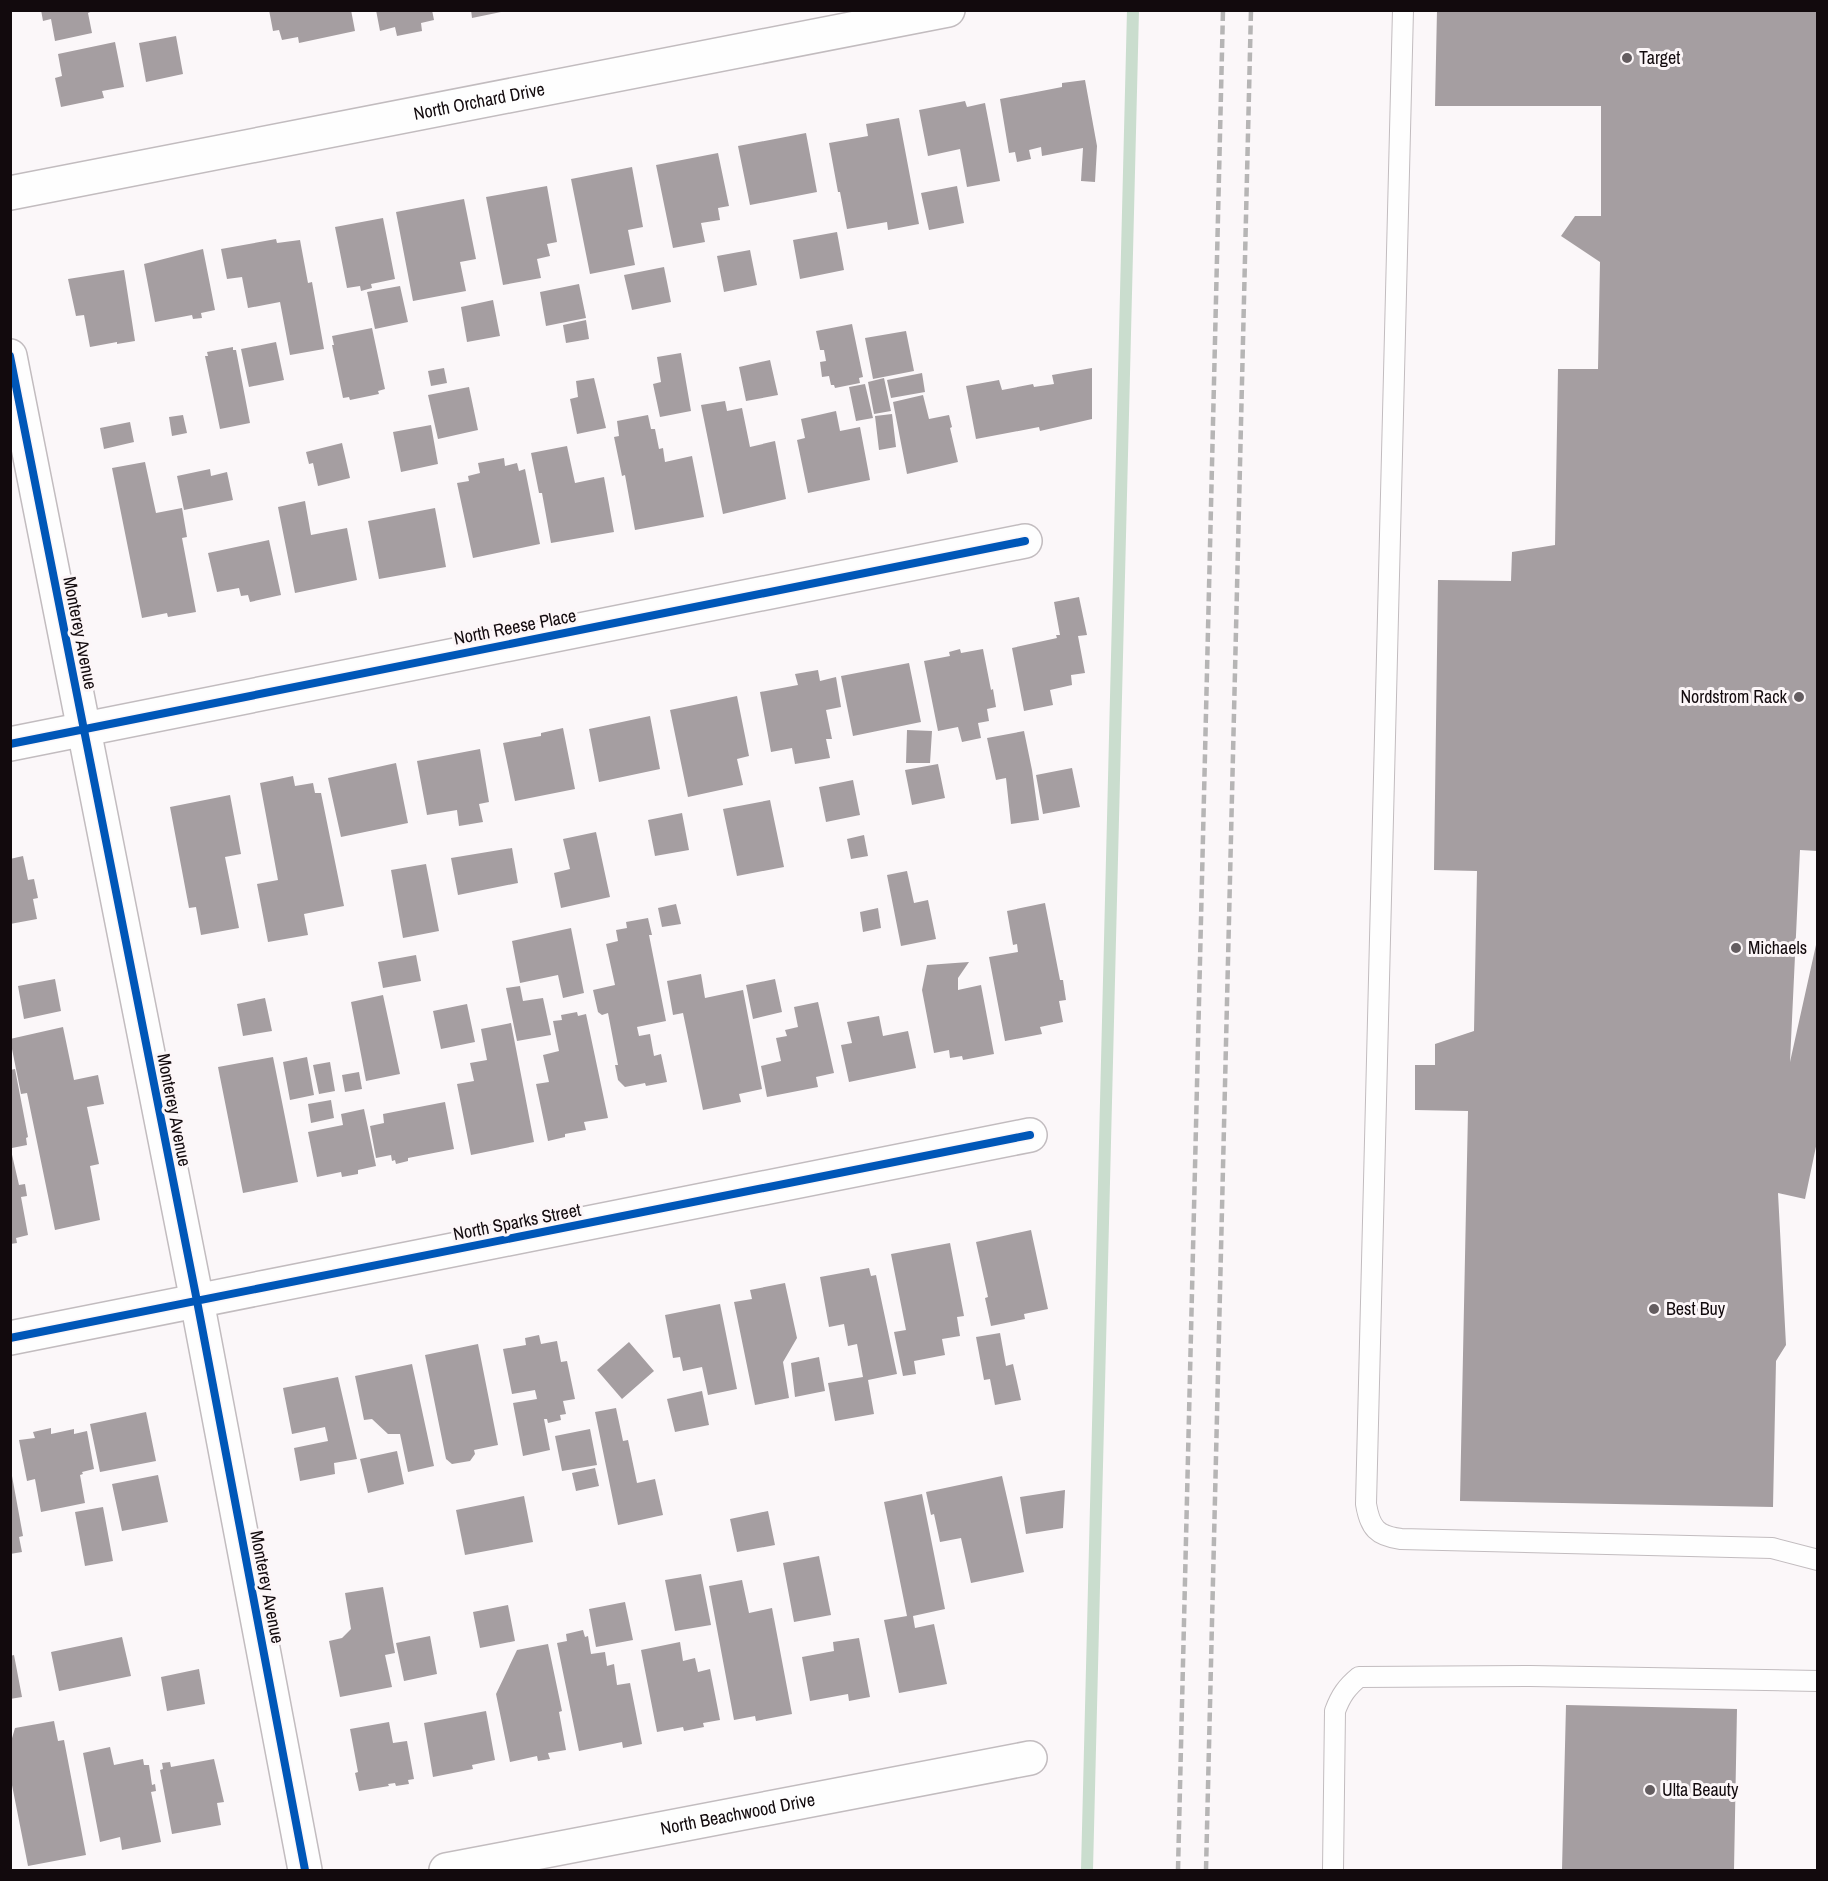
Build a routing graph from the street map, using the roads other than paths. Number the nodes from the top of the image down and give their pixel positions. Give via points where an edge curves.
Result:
1 (948, 10) edge
2 (1403, 10) edge
3 (10, 193) edge
4 (10, 356) edge
5 (1025, 541) dead end
6 (83, 729) junction
7 (10, 744) edge
8 (1030, 1135) dead end
9 (198, 1301) junction
10 (10, 1338) edge
11 (1818, 1560) edge
12 (1818, 1681) edge
13 (1030, 1758) dead end
14 (305, 1870) edge
15 (446, 1870) edge
16 (1333, 1870) edge

1 - 3 street, North Orchard Drive
2 - 11 lane via 1368,1517 1375,1530 1401,1539 1772,1548
4 - 6 street, Monterey Avenue
5 - 6 street, North Reese Place
6 - 7 street, North Reese Place
6 - 9 street, Monterey Avenue
8 - 9 street, North Sparks Street
9 - 10 street, North Sparks Street
9 - 14 street, Monterey Avenue
12 - 16 lane via 1359,1677 1348,1686 1335,1711
13 - 15 street, North Beachwood Drive

